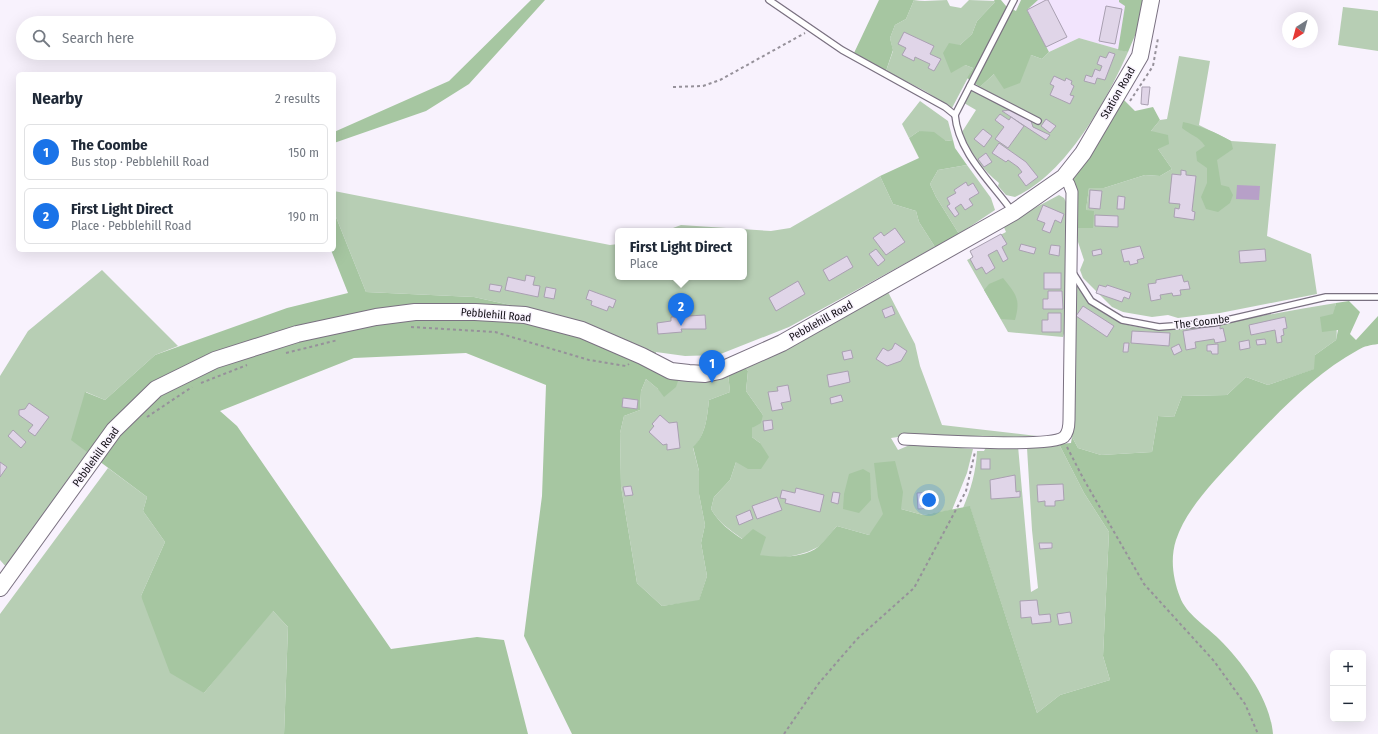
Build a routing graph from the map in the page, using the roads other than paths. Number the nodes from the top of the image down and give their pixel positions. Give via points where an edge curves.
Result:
1 (769, 0) edge
2 (1014, 0) edge
3 (1151, 0) edge
4 (970, 86) junction
5 (955, 115) junction
6 (1038, 121) dead end
7 (1064, 177) junction
8 (1014, 212) junction
9 (1070, 269) junction
10 (1378, 297) edge
11 (904, 439) dead end
12 (0, 588) edge

1 - 5 lane via 811,30
2 - 4 lane
3 - 7 main road, Station Road via 1140,56 1082,153
4 - 5 lane
4 - 6 lane
5 - 8 lane via 963,144 990,184
7 - 8 main road, Pebblehill Road
7 - 9 street via 1072,192
8 - 12 main road, Pebblehill Road via 782,343 719,371 705,374 671,371 582,330 525,315 475,312 415,312 376,317 297,334 215,360 156,389 114,430
9 - 10 lane, The Coombe via 1091,301 1122,320 1159,327 1214,323 1326,297
9 - 11 street via 1069,420 1064,437 1058,440 978,443

